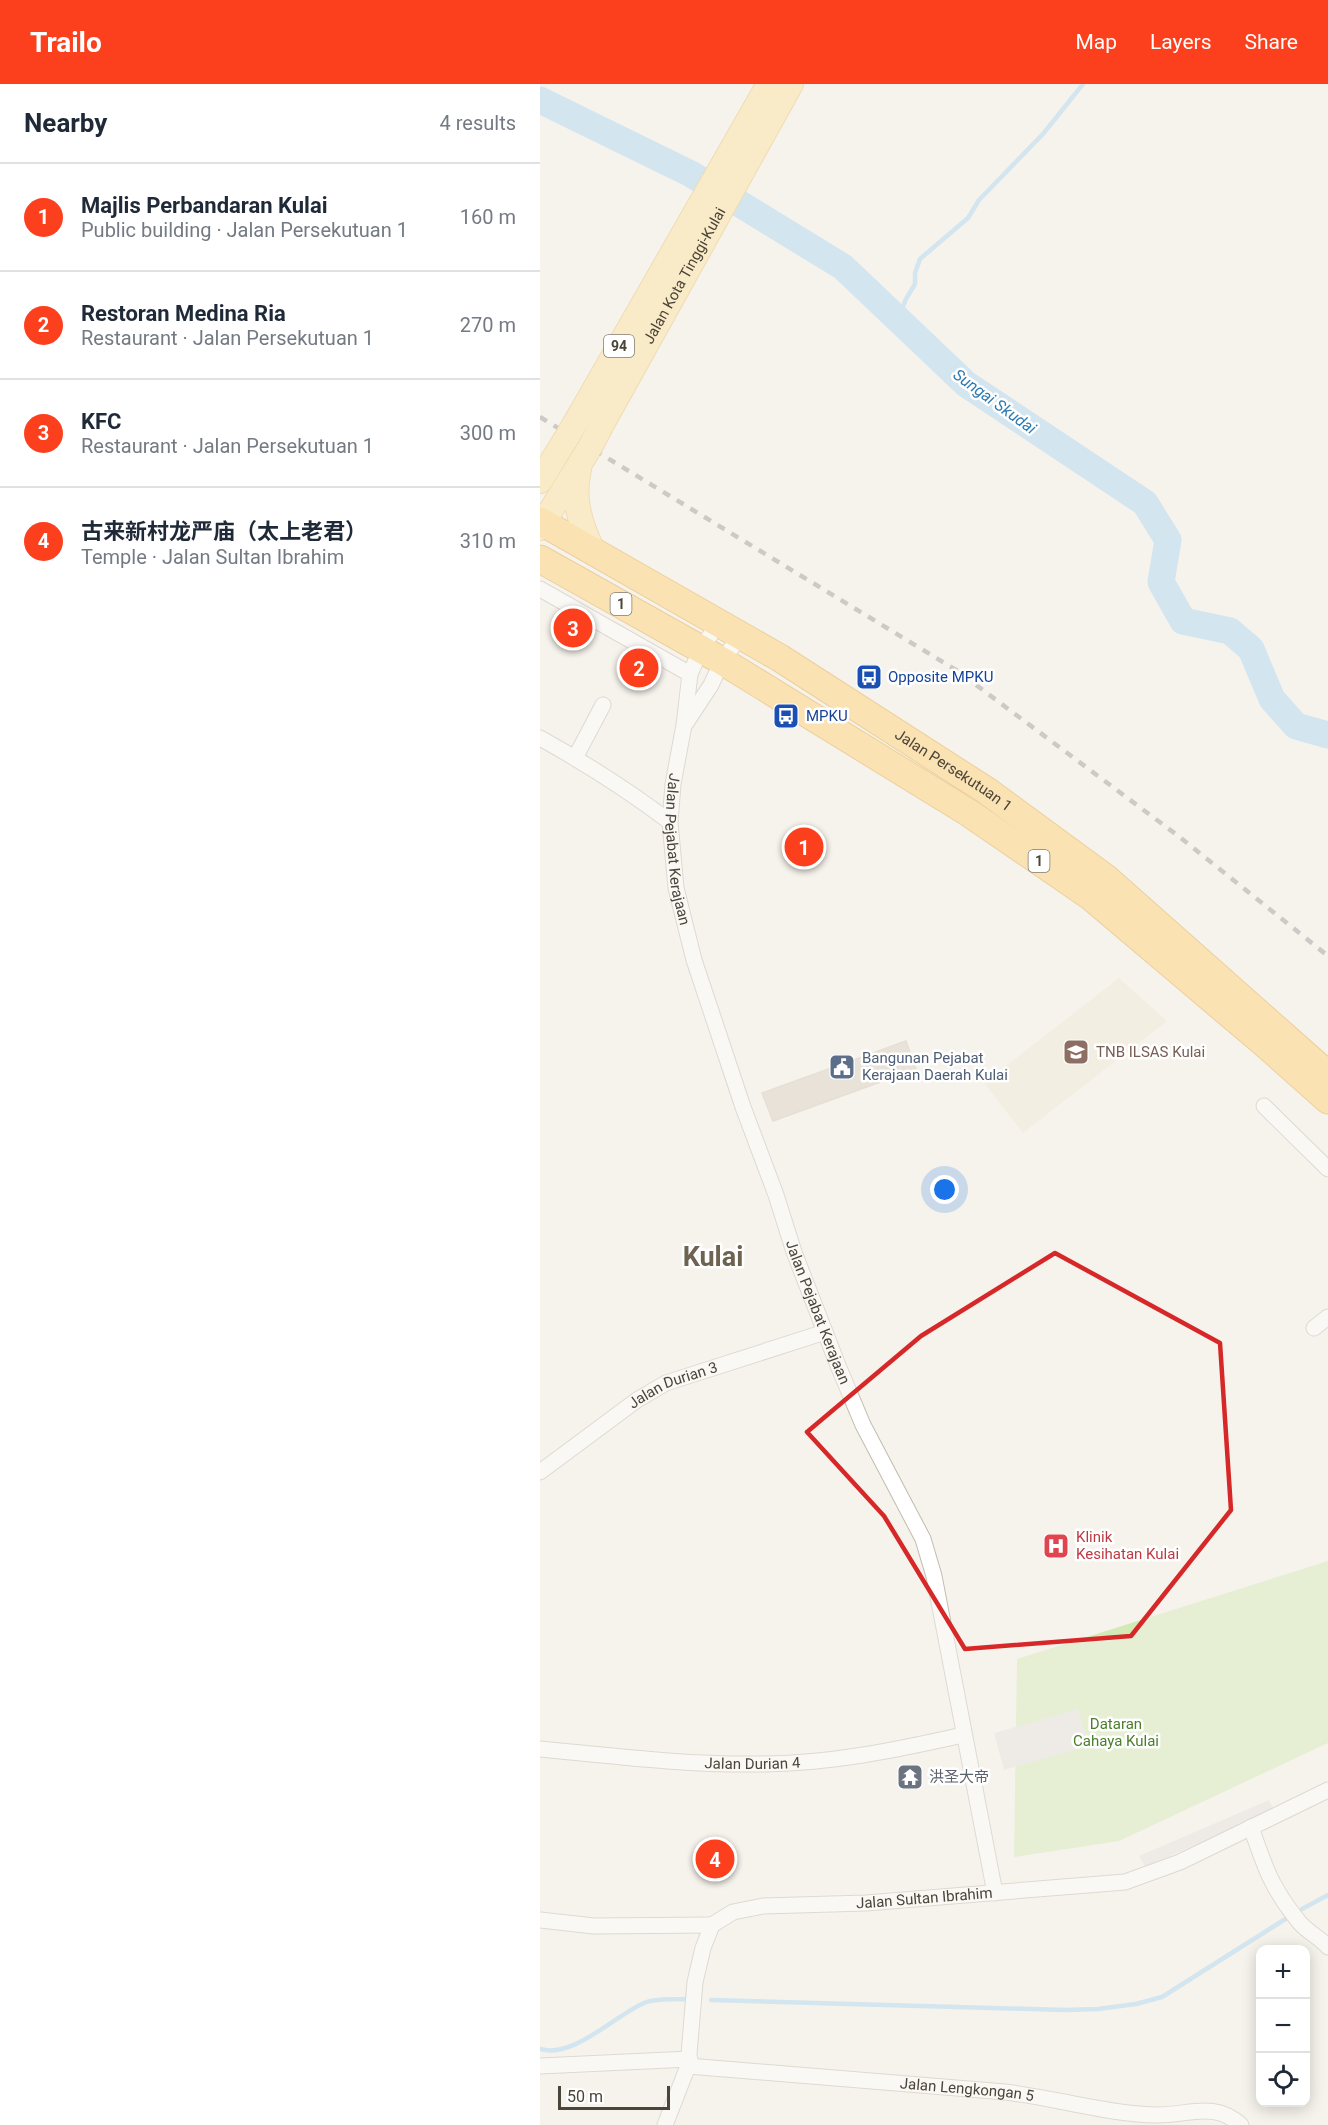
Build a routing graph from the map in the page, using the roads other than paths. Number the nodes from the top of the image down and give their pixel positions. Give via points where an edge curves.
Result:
1 (769, 84) edge
2 (791, 84) edge
3 (753, 134) junction
4 (694, 237) junction
5 (584, 456) junction
6 (542, 477) edge
7 (541, 524) edge
8 (593, 551) junction
9 (540, 559) edge
10 (540, 589) edge
11 (730, 628) junction
12 (711, 665) junction
13 (690, 674) junction
14 (603, 705) dead end
15 (684, 725) junction
16 (540, 738) edge
17 (575, 758) junction
18 (670, 822) junction
19 (1328, 1075) edge
20 (1328, 1100) edge
21 (1264, 1106) dead end
22 (1328, 1169) edge
23 (1328, 1317) edge
24 (1314, 1328) dead end
25 (825, 1332) junction
26 (540, 1472) edge
27 (963, 1735) junction
28 (540, 1749) edge
29 (1328, 1790) edge
30 (1251, 1827) junction
31 (995, 1893) junction
32 (540, 1920) edge
33 (712, 1925) junction
34 (1328, 1947) edge
35 (689, 2062) junction
36 (540, 2066) edge
37 (665, 2125) edge
38 (1241, 2125) edge

1 - 3 main road, Jalan Kota Tinggi-Kulai / 94
2 - 3 main road, Jalan Kota Tinggi-Kulai / 94
3 - 4 main road, Jalan Kota Tinggi-Kulai / 94
4 - 5 main road, Jalan Kota Tinggi-Kulai / 94, bridge
4 - 6 main road, Jalan Kota Tinggi-Kulai / 94, bridge
5 - 7 main road, Jalan Kota Tinggi-Kulai / 94
5 - 8 main road via 575,493 583,531
7 - 8 highway, Jalan Persekutuan 1 / 1
8 - 11 highway, Jalan Persekutuan 1 / 1
9 - 12 highway, Jalan Persekutuan 1 / 1
10 - 13 street
11 - 12 street
11 - 12 street
11 - 19 highway, Jalan Persekutuan 1 / 1 via 987,791 1107,879
12 - 13 street, Jalan Pejabat Kerajaan
12 - 15 street, Jalan Pejabat Kerajaan
12 - 20 highway, Jalan Persekutuan 1 / 1 via 969,813 1090,896
13 - 15 street, Jalan Pejabat Kerajaan
14 - 17 street
15 - 18 street, Jalan Pejabat Kerajaan
16 - 17 street
17 - 18 street
18 - 25 street, Jalan Pejabat Kerajaan via 676,888 694,960 791,1245
21 - 22 street
23 - 24 street
25 - 26 street, Jalan Durian 3 via 666,1383
25 - 27 street, Jalan Pejabat Kerajaan via 863,1425 923,1539 934,1576
27 - 28 street, Jalan Durian 4 via 832,1760 761,1764
27 - 31 street, Jalan Pejabat Kerajaan
29 - 30 street, Jalan Sultan Ibrahim
30 - 31 street, Jalan Sultan Ibrahim via 1180,1862 1125,1882
30 - 34 street via 1272,1884 1285,1905
31 - 33 street, Jalan Sultan Ibrahim via 763,1906 733,1912
32 - 33 street via 594,1926
33 - 35 street via 695,1982
35 - 36 street, Jalan Lengkongan 5
35 - 37 street
35 - 38 street, Jalan Lengkongan 5 via 1005,2092 1119,2113 1159,2115 1207,2110 1224,2113

